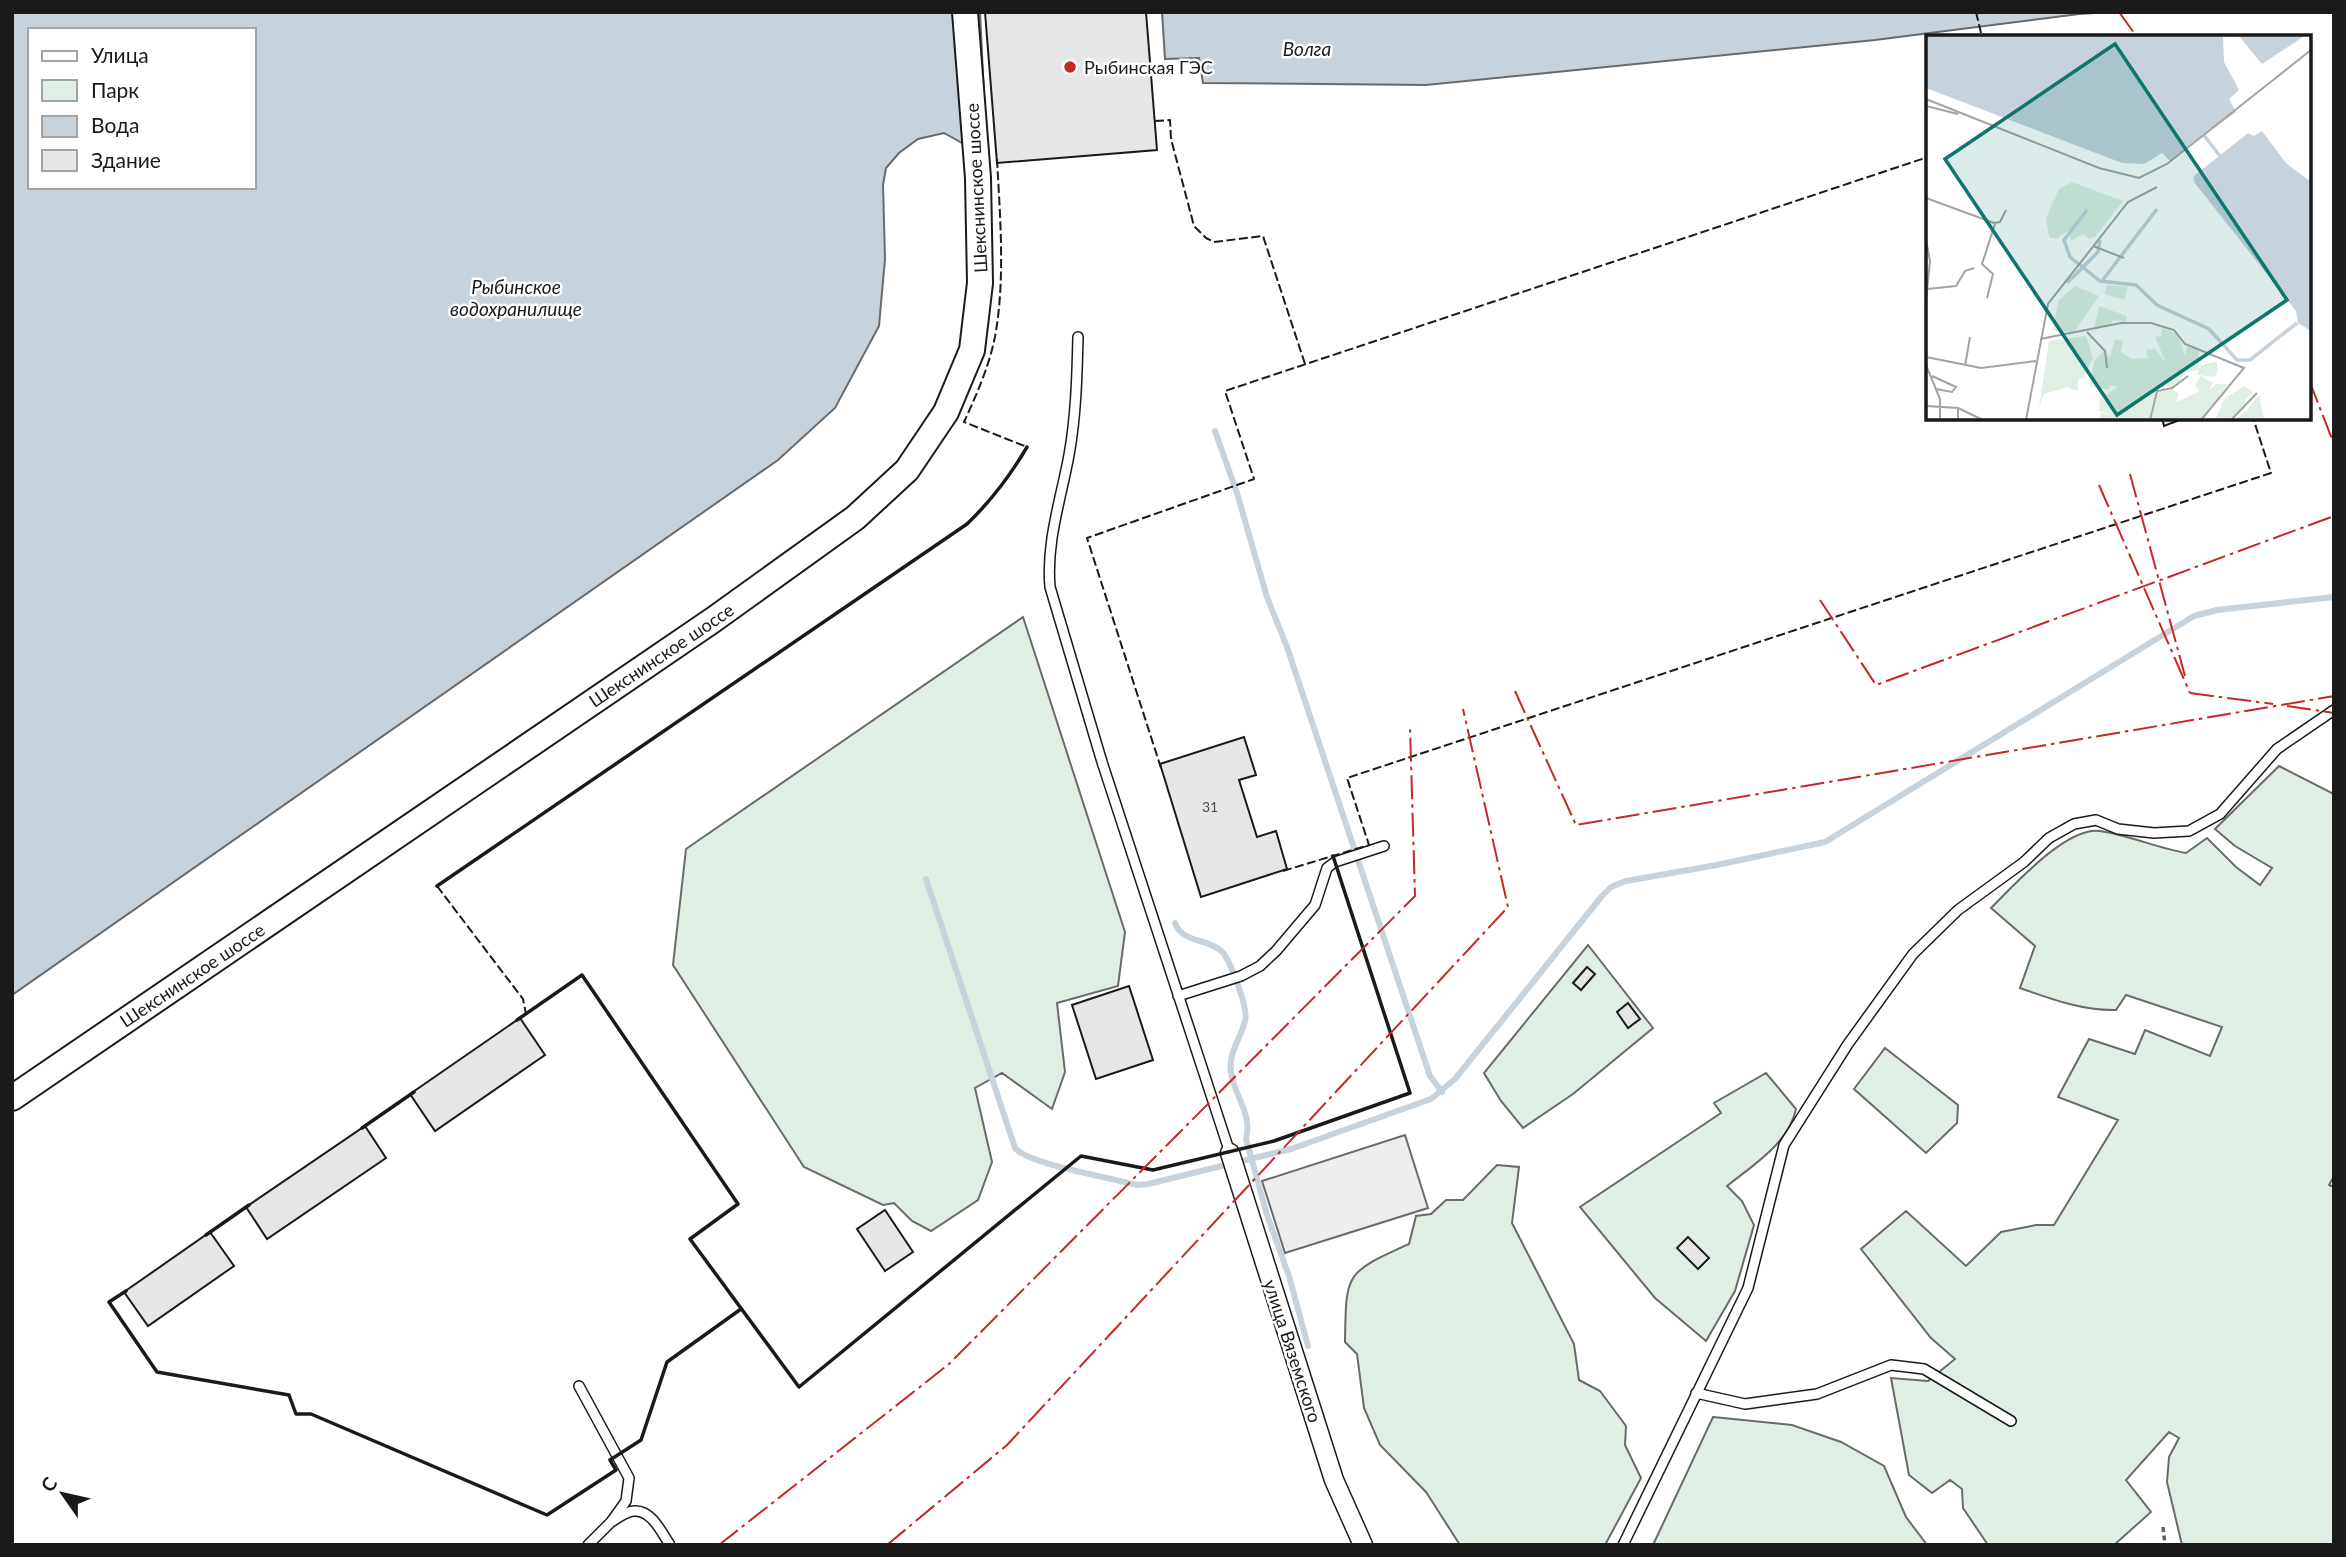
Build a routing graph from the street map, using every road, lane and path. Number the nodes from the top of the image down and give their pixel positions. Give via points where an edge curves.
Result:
1 (965, 12) edge
2 (1078, 337) dead end
3 (2334, 710) edge
4 (1384, 846) dead end
5 (1178, 996) junction
6 (12, 1098) edge
7 (1230, 1153) joint
8 (579, 1387) dead end
9 (1696, 1393) junction
10 (2011, 1422) dead end
11 (611, 1522) junction
12 (2163, 1527) dead end
13 (589, 1545) edge
14 (670, 1545) edge
15 (1363, 1545) edge
16 (1623, 1545) edge
17 (2165, 1545) edge

1 - 6 main road, Шекснинское шоссе via 978,178 980,283 972,350 946,412 907,470 855,518 713,620
2 - 5 lane via 1074,423 1053,526 1049,587
3 - 9 lane via 2277,748 2220,814 2189,831 2118,829 2096,820 2074,824 2049,838 1958,910 1913,954 1784,1145 1748,1288
4 - 5 lane via 1327,868 1315,905 1260,966
5 - 7 lane
7 - 15 street, улица Вяземского via 1335,1480
8 - 11 lane via 629,1478 626,1501
9 - 10 lane via 1745,1404 1817,1394 1891,1365 1924,1369
9 - 16 lane
11 - 13 lane
11 - 14 lane via 632,1510 643,1512
12 - 17 path

